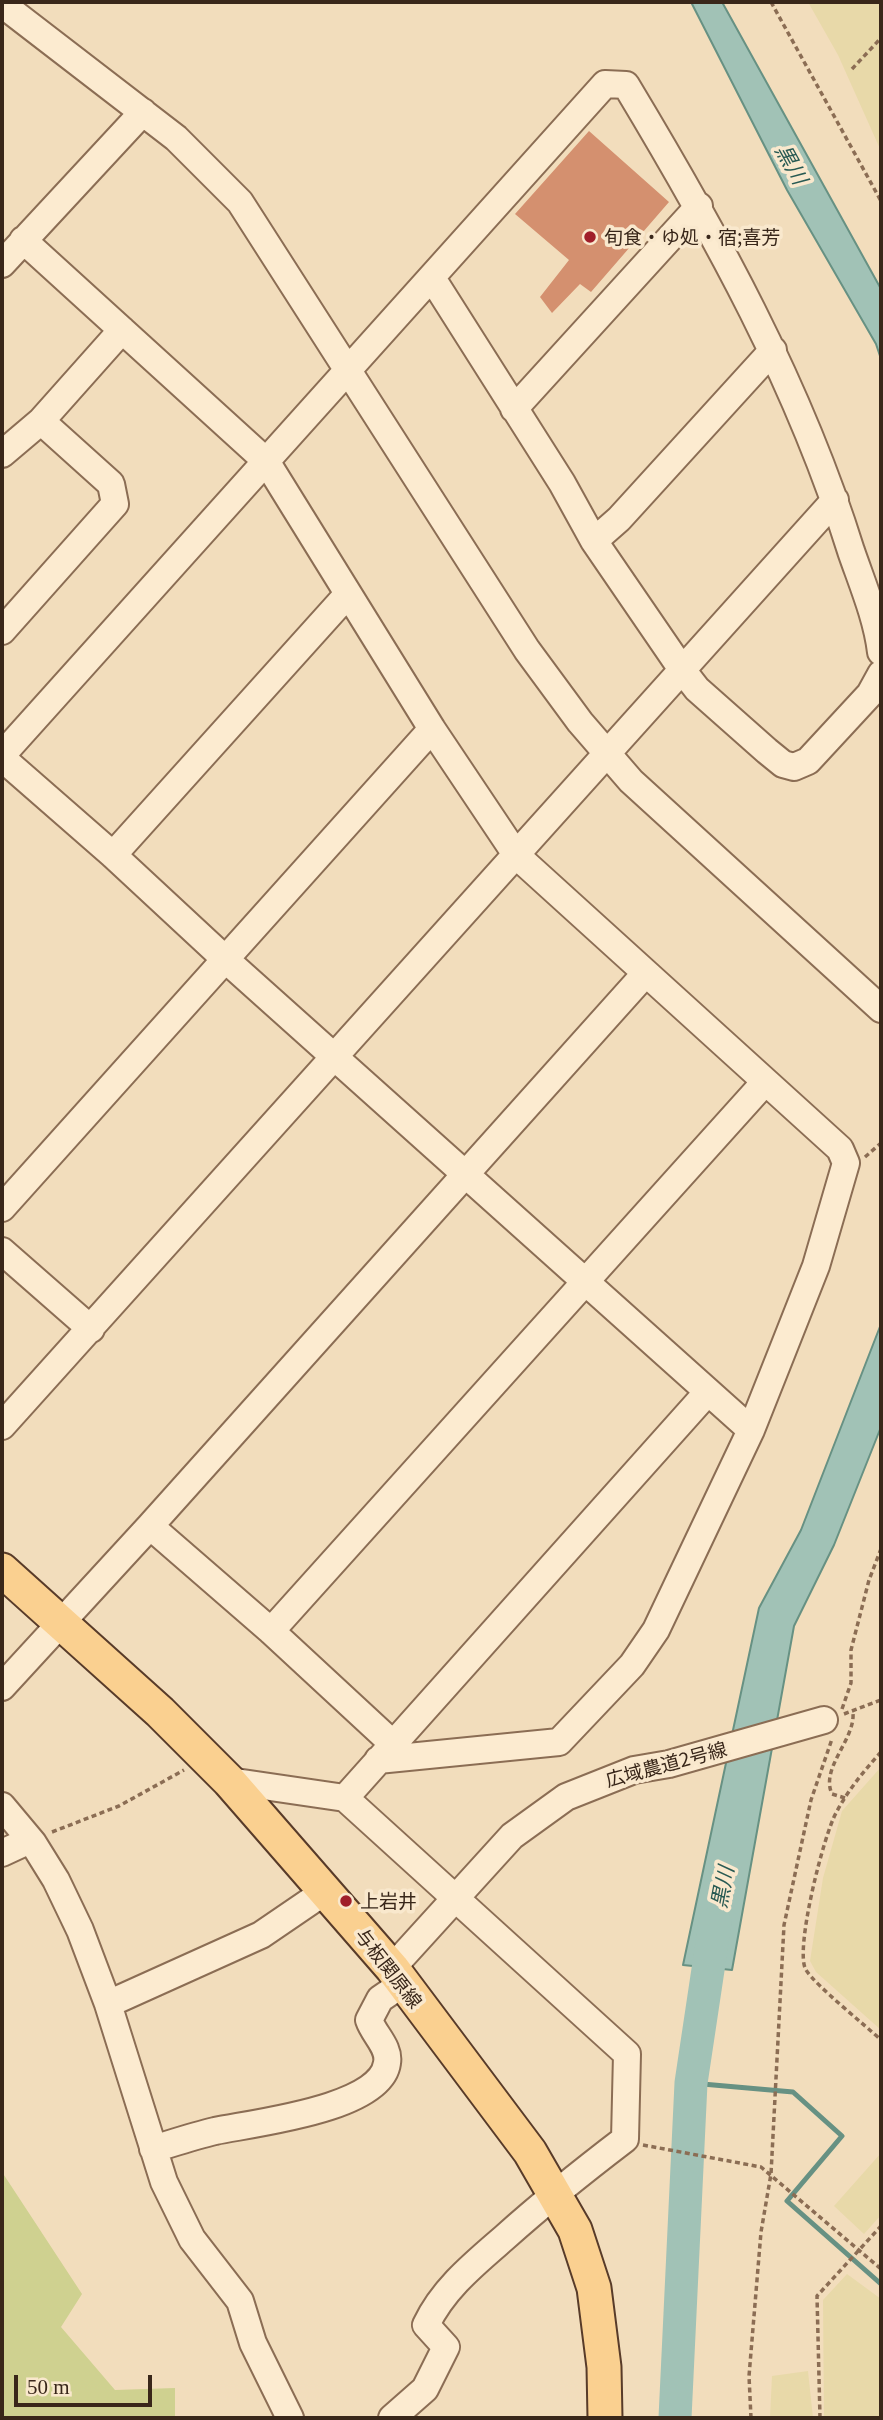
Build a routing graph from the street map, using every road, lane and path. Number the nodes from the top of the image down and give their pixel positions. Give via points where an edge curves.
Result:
1 (771, 2) edge
2 (10, 10) edge
3 (881, 38) edge
4 (852, 69) dead end
5 (143, 112) junction
6 (881, 201) edge
7 (699, 206) junction
8 (23, 240) junction
9 (2, 264) edge
10 (432, 278) junction
11 (122, 330) junction
12 (773, 350) junction
13 (349, 369) junction
14 (514, 409) junction
15 (41, 421) junction
16 (2, 452) edge
17 (266, 461) junction
18 (835, 500) junction
19 (594, 541) junction
20 (348, 594) junction
21 (2, 631) edge
22 (881, 652) edge
23 (682, 671) junction
24 (881, 674) edge
25 (432, 729) junction
26 (607, 755) junction
27 (2, 757) edge
28 (113, 855) junction
29 (517, 856) junction
30 (225, 959) junction
31 (645, 974) junction
32 (881, 1009) edge
33 (334, 1056) junction
34 (765, 1082) junction
35 (464, 1174) junction
36 (2, 1208) edge
37 (2, 1251) edge
38 (586, 1283) junction
39 (91, 1329) junction
40 (706, 1394) junction
41 (2, 1426) edge
42 (751, 1430) junction
43 (150, 1526) junction
44 (881, 1549) edge
45 (2, 1570) edge
46 (62, 1623) junction
47 (271, 1631) junction
48 (2, 1686) edge
49 (881, 1700) edge
50 (853, 1713) junction
51 (832, 1724) junction
52 (385, 1752) junction
53 (881, 1752) edge
54 (206, 1758) junction
55 (229, 1781) junction
56 (345, 1798) junction
57 (845, 1798) junction
58 (2, 1806) edge
59 (30, 1840) junction
60 (2, 1853) edge
61 (327, 1890) junction
62 (456, 1897) junction
63 (397, 1976) junction
64 (108, 2004) junction
65 (881, 2040) edge
66 (633, 2143) dead end
67 (153, 2149) junction
68 (771, 2174) junction
69 (555, 2192) junction
70 (881, 2226) edge
71 (859, 2250) junction
72 (881, 2269) edge
73 (290, 2418) edge
74 (392, 2418) edge
75 (605, 2418) edge
76 (751, 2418) edge
77 (820, 2418) edge

1 - 6 path
2 - 5 street
3 - 4 path
5 - 8 street
5 - 13 street via 240,202
7 - 10 street via 626,85 605,83
7 - 12 street
7 - 14 street
8 - 9 street
8 - 11 street
10 - 13 street
10 - 14 street
11 - 15 street
11 - 17 street
12 - 18 street
12 - 19 street via 620,519
13 - 17 street
13 - 26 street via 527,650
14 - 19 street
15 - 16 street
15 - 21 street via 111,484 115,504
17 - 20 street
17 - 27 street
18 - 22 street
18 - 23 street
19 - 23 street
20 - 25 street
20 - 28 street
23 - 24 street via 767,751 794,767 808,761 870,694
23 - 26 street
25 - 29 street
25 - 30 street
26 - 29 street
26 - 32 street via 651,801
27 - 28 street
28 - 30 street
29 - 31 street
29 - 33 street
30 - 33 street
30 - 36 street
31 - 34 street
31 - 35 street
33 - 35 street
33 - 39 street
34 - 38 street
34 - 42 street via 840,1149 846,1163 816,1266
35 - 38 street
35 - 43 street
37 - 39 street
38 - 40 street
38 - 47 street
39 - 41 street
40 - 42 street
40 - 52 street
42 - 52 street via 656,1630 632,1665 575,1728 559,1742 537,1746
43 - 46 street
43 - 47 street
44 - 51 path via 851,1650 851,1683
45 - 46 main road, 与板関原線
46 - 48 street
46 - 54 main road, 与板関原線
47 - 52 street
49 - 50 path
50 - 51 path
50 - 57 path via 854,1726 828,1786 832,1794
51 - 62 street, 広域農道2号線 via 634,1770 566,1797 512,1836
51 - 68 path via 784,1925
52 - 56 street
53 - 57 path
54 - 55 main road, 与板関原線
54 - 59 path via 119,1806
55 - 56 street
55 - 61 main road, 与板関原線
56 - 62 street
57 - 65 path via 827,1834 811,1895 803,1961 806,1970
58 - 59 street
59 - 60 street
59 - 64 street via 80,1930
61 - 63 main road, 与板関原線
61 - 64 street via 261,1935
62 - 63 street, 広域農道2号線
62 - 69 street via 626,2054 625,2139
63 - 67 street, 広域農道2号線 via 369,2020 386,2048 388,2062 384,2075 369,2090 270,2122
63 - 69 main road, 与板関原線
64 - 67 street
66 - 68 path via 761,2167
67 - 73 street via 187,2230 240,2301 253,2343
68 - 71 path
68 - 76 path via 749,2376
69 - 74 street via 436,2304 426,2326 446,2347 425,2389
69 - 75 main road, 与板関原線 via 575,2230 594,2288
70 - 71 path
71 - 72 path
71 - 77 path via 817,2296

